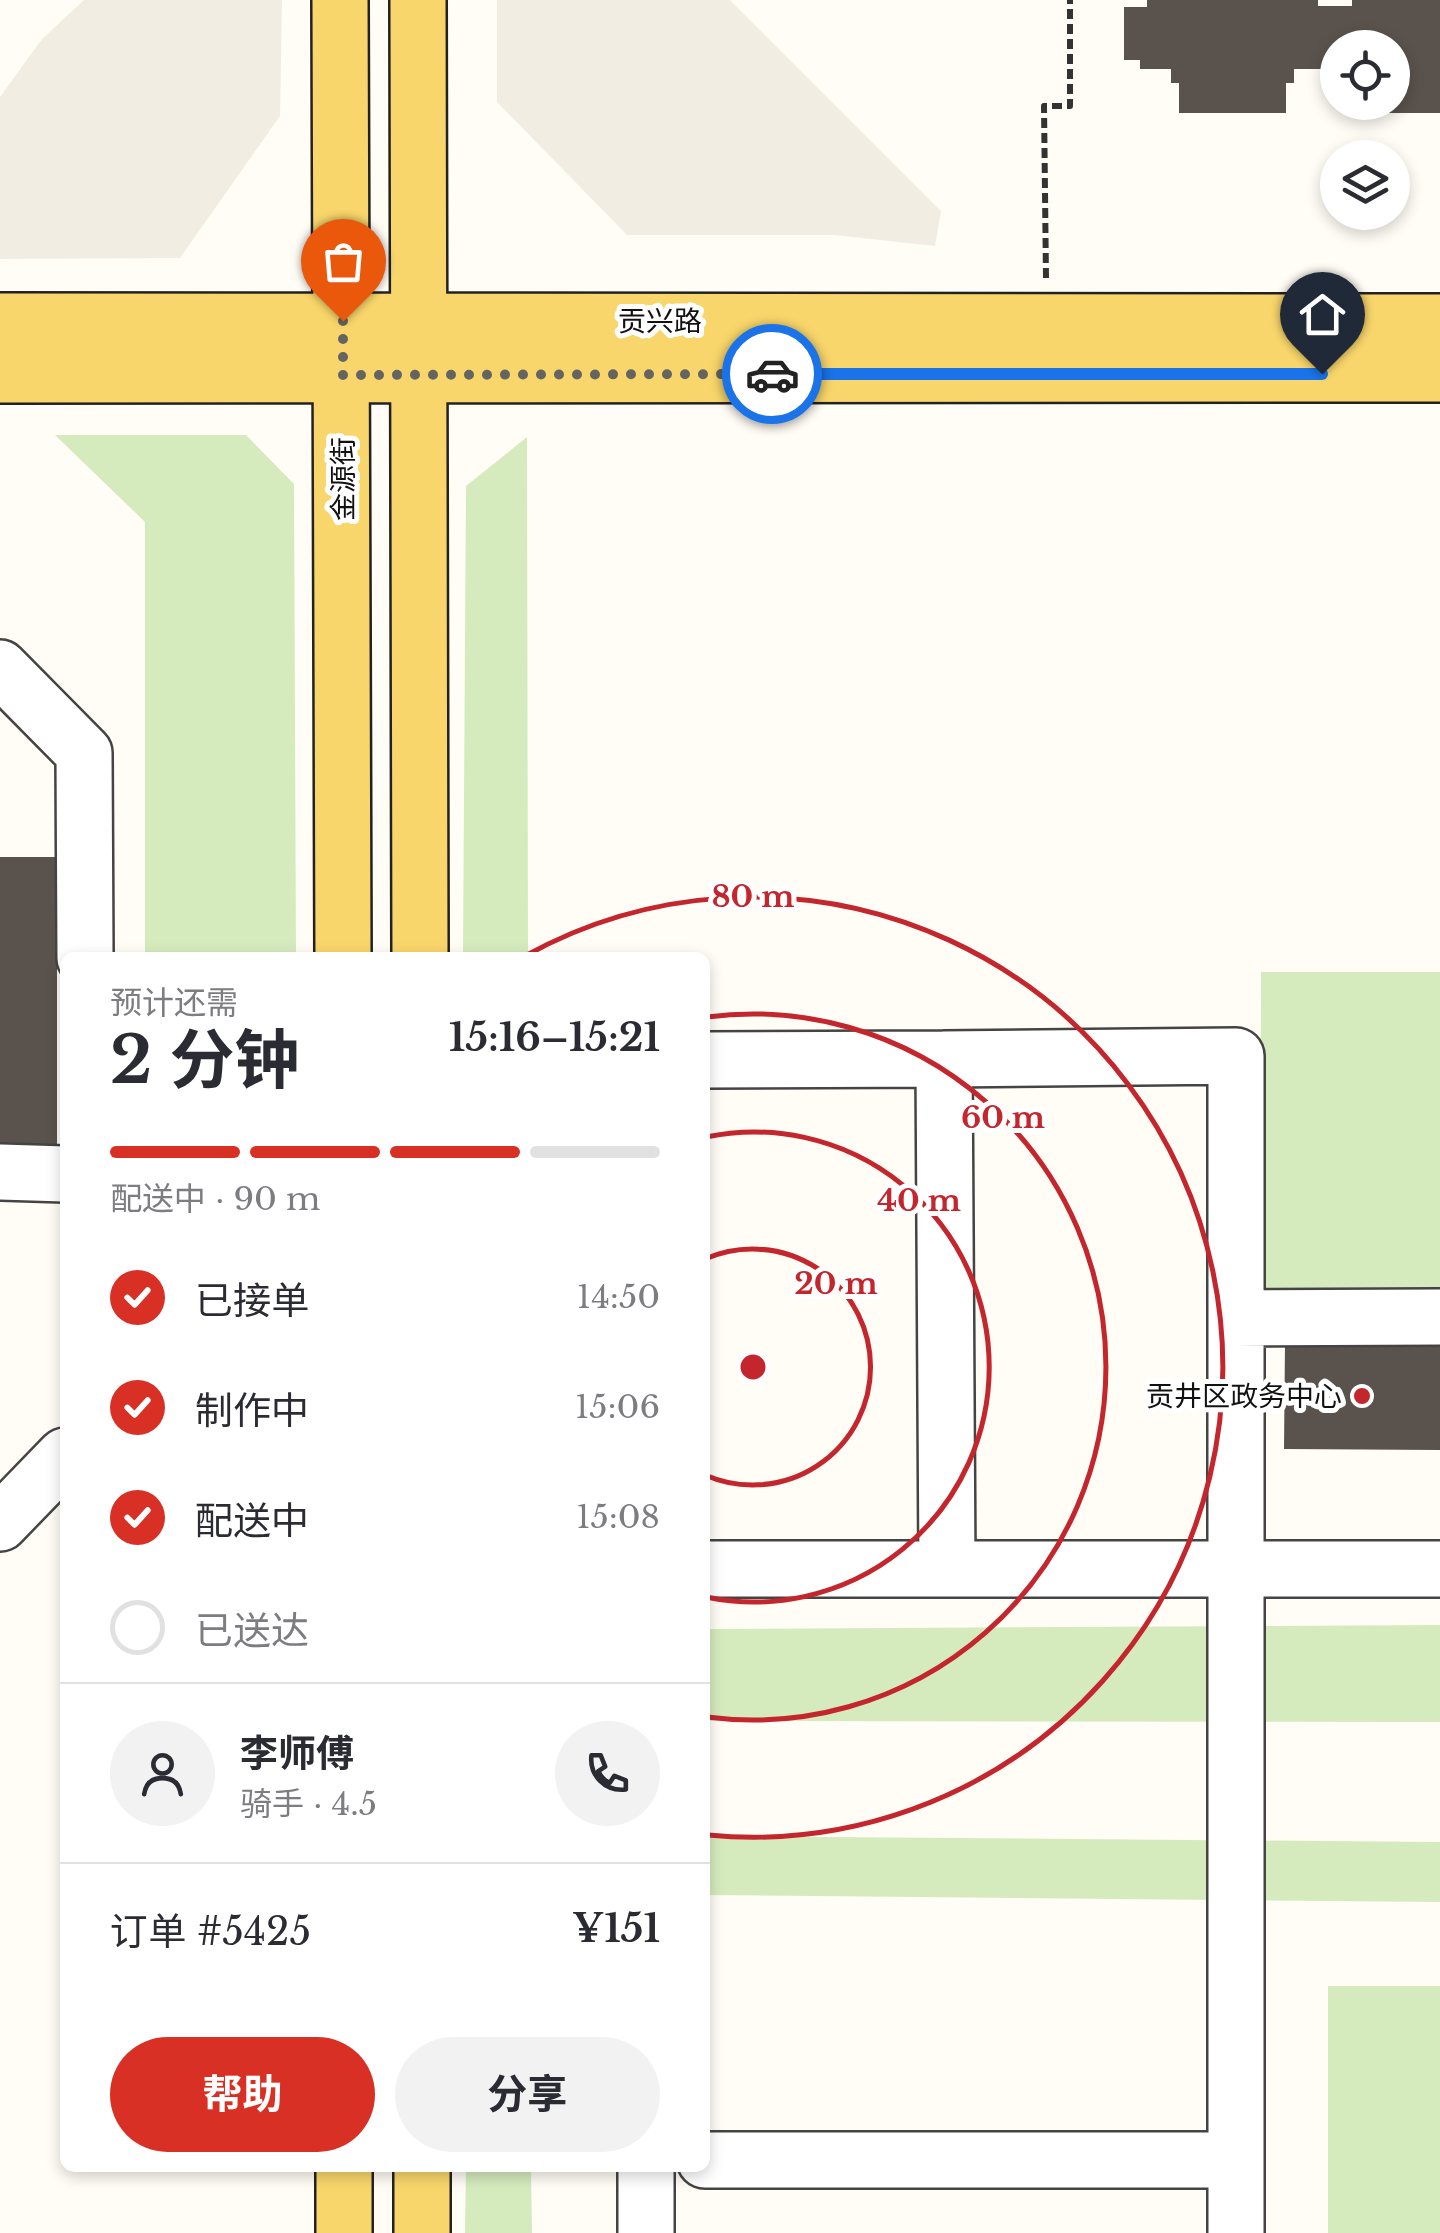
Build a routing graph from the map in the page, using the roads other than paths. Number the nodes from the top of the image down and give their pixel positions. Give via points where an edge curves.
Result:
1 (340, 0) edge
2 (418, 0) edge
3 (0, 321) edge
4 (343, 321) junction
5 (420, 321) junction
6 (1440, 322) edge
7 (1440, 374) edge
8 (0, 375) edge
9 (343, 375) junction
10 (420, 375) junction
11 (0, 668) edge
12 (85, 952) edge
13 (344, 952) edge
14 (420, 952) edge
15 (944, 1059) junction
16 (710, 1060) edge
17 (0, 1172) edge
18 (60, 1174) edge
19 (1440, 1317) edge
20 (1236, 1318) junction
21 (60, 1461) edge
22 (0, 1523) edge
23 (710, 1569) edge
24 (948, 1569) junction
25 (1236, 1569) junction
26 (1440, 1569) edge
27 (710, 2160) edge
28 (1236, 2160) junction
29 (344, 2172) edge
30 (422, 2172) edge
31 (646, 2172) edge
32 (344, 2233) edge
33 (422, 2233) edge
34 (646, 2233) edge
35 (1236, 2233) edge

1 - 4 main road, 金源街
2 - 5 main road
3 - 4 main road, 贡兴路
4 - 5 main road, 贡兴路
4 - 9 main road, 金源街
5 - 6 main road, 贡兴路
5 - 10 main road
7 - 10 main road, 贡兴路
8 - 9 main road, 贡兴路
9 - 10 main road, 贡兴路
9 - 13 main road, 金源街
10 - 14 main road
11 - 12 lane via 84,752
15 - 16 lane
15 - 20 lane via 1236,1056
15 - 24 lane
17 - 18 lane
19 - 20 lane
20 - 25 lane
21 - 22 lane
23 - 24 lane
24 - 25 lane
25 - 26 lane
25 - 28 lane
27 - 28 lane
28 - 35 lane
29 - 32 main road
30 - 33 main road
31 - 34 lane

